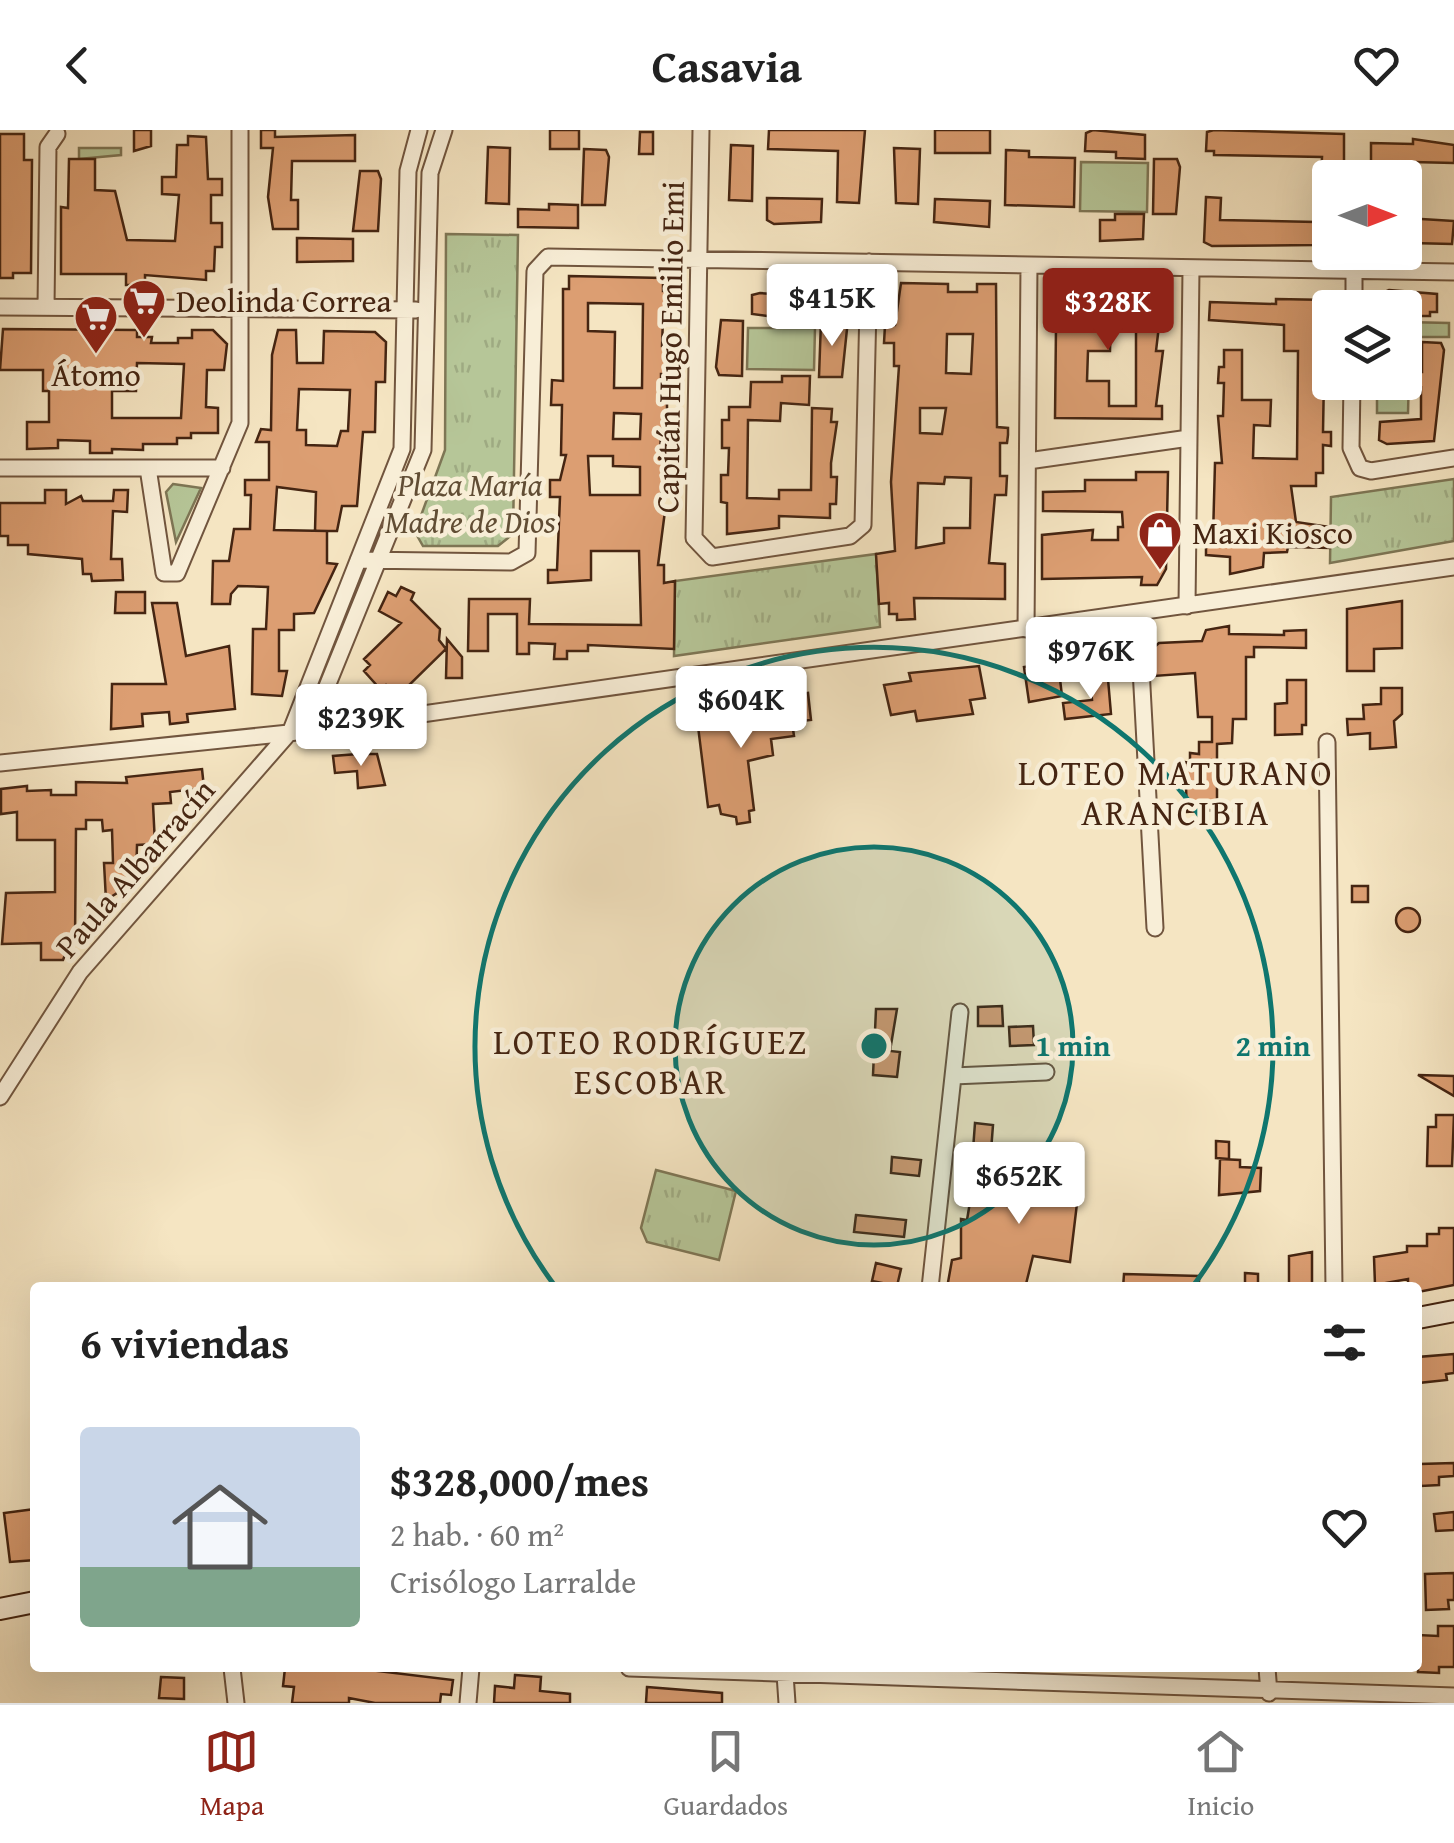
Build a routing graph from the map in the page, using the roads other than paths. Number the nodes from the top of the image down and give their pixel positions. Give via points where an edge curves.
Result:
1 (240, 130) edge
2 (418, 130) edge
3 (444, 130) edge
4 (702, 130) edge
5 (57, 134) dead end
6 (699, 260) junction
7 (870, 262) junction
8 (1029, 265) junction
9 (1190, 269) junction
10 (1312, 270) edge
11 (1354, 270) joint
12 (1454, 272) edge
13 (1354, 290) edge
14 (0, 307) edge
15 (46, 307) junction
16 (242, 308) junction
17 (408, 310) junction
18 (427, 310) junction
19 (1352, 400) edge
20 (1188, 438) junction
21 (1452, 459) edge
22 (1028, 461) junction
23 (0, 468) edge
24 (148, 468) junction
25 (222, 468) junction
26 (358, 560) junction
27 (380, 561) junction
28 (1454, 567) edge
29 (1188, 606) junction
30 (1138, 613) junction
31 (1026, 628) junction
32 (289, 734) junction
33 (1327, 742) dead end
34 (0, 762) edge
35 (1155, 928) dead end
36 (960, 1012) dead end
37 (8, 1071) edge
38 (1046, 1072) dead end
39 (954, 1076) junction
40 (0, 1097) edge
41 (931, 1282) edge
42 (1334, 1282) edge
43 (1454, 1311) edge
44 (1422, 1317) edge
45 (30, 1603) edge
46 (0, 1608) edge
47 (232, 1672) edge
48 (472, 1672) edge
49 (733, 1672) edge
50 (1267, 1672) edge
51 (919, 1673) edge
52 (785, 1674) junction
53 (1269, 1693) junction
54 (1454, 1696) edge
55 (1366, 1699) edge
56 (236, 1703) edge
57 (468, 1703) edge
58 (787, 1703) edge

1 - 16 street
2 - 17 street, Paula Albarracín via 408,171
3 - 18 street, Paula Albarracín via 432,158
4 - 6 street, Capitán Hugo Emilio Emi
5 - 15 street via 48,146
6 - 7 street
6 - 7 street, Capitán Hugo Emilio Emi via 694,538 712,557 860,531
6 - 27 street via 548,256 536,271 528,553 512,562
7 - 8 street
8 - 9 street
8 - 22 street
9 - 10 street
9 - 20 street
11 - 12 street
11 - 13 street
14 - 15 street
15 - 16 street
16 - 17 street
16 - 25 street via 241,412
17 - 18 street
17 - 26 street, Paula Albarracín via 402,450
18 - 27 street, Paula Albarracín via 423,450
19 - 21 street via 1354,462 1371,470
20 - 22 street
20 - 29 street
22 - 31 street
23 - 24 street
24 - 25 street
24 - 25 street via 164,573 178,573
26 - 27 street
26 - 32 street, Paula Albarracín
27 - 32 street, Paula Albarracín via 318,706
28 - 29 street
29 - 30 street
30 - 31 street
30 - 35 street
31 - 32 street
32 - 34 street
32 - 37 street, Paula Albarracín via 95,954
33 - 42 street
36 - 39 street
37 - 40 street, Paula Albarracín
38 - 39 street
39 - 41 street
43 - 44 main road
45 - 46 main road
47 - 56 street
48 - 57 street
49 - 52 street
50 - 53 street
51 - 52 street
51 - 53 street
52 - 58 street
53 - 55 street
54 - 55 street

